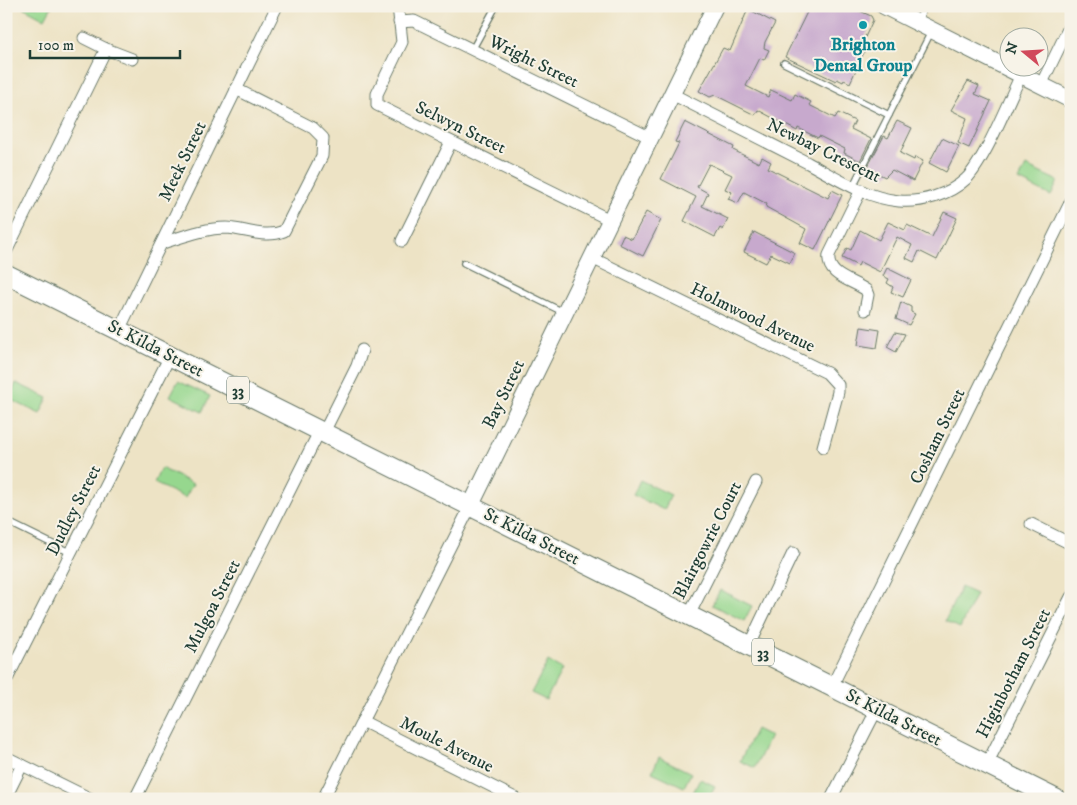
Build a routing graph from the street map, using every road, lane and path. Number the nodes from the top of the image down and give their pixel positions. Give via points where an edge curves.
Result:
1 (277, 6) edge
2 (398, 6) edge
3 (496, 6) edge
4 (716, 6) edge
5 (884, 6) edge
6 (925, 6) edge
7 (399, 22) junction
8 (1071, 23) edge
9 (925, 26) junction
10 (84, 38) dead end
11 (106, 49) junction
12 (472, 50) junction
13 (132, 58) dead end
14 (784, 63) dead end
15 (1000, 64) edge
16 (1020, 78) edge
17 (1027, 78) edge
18 (1041, 85) junction
19 (236, 89) junction
20 (672, 94) junction
21 (1071, 100) edge
22 (890, 115) junction
23 (651, 138) junction
24 (451, 142) junction
25 (857, 188) junction
26 (1071, 201) edge
27 (610, 220) junction
28 (402, 241) dead end
29 (162, 242) junction
30 (6, 252) edge
31 (592, 258) junction
32 (464, 263) dead end
33 (6, 274) edge
34 (865, 310) dead end
35 (565, 313) junction
36 (119, 330) junction
37 (362, 350) dead end
38 (170, 356) junction
39 (322, 431) junction
40 (823, 447) dead end
41 (756, 482) dead end
42 (471, 505) junction
43 (6, 521) edge
44 (1031, 524) dead end
45 (1071, 544) edge
46 (71, 553) junction
47 (793, 553) dead end
48 (1071, 597) edge
49 (689, 615) junction
50 (749, 644) junction
51 (6, 681) edge
52 (832, 686) junction
53 (877, 708) junction
54 (362, 721) junction
55 (6, 757) edge
56 (987, 764) junction
57 (22, 765) junction
58 (6, 797) edge
59 (91, 799) edge
60 (135, 799) edge
61 (323, 799) edge
62 (517, 799) edge
63 (831, 799) edge
64 (1056, 799) edge

1 - 19 street, Meek Street
2 - 7 street
3 - 12 lane
4 - 20 street, Bay Street
5 - 9 street
6 - 9 lane
7 - 12 street, Wright Street via 414,22
7 - 24 street, Selwyn Street via 402,42 377,94 377,105
8 - 18 street
9 - 15 street
9 - 22 lane
10 - 11 street
11 - 13 street
11 - 30 street
12 - 23 street, Wright Street
14 - 22 lane
16 - 25 street, Newbay Crescent via 977,164 953,189 934,196 899,201
17 - 18 street
18 - 21 street
19 - 29 street, Meek Street
19 - 29 street via 313,128 323,138 322,156 284,231 268,234 226,228
20 - 23 street, Bay Street
20 - 25 street, Newbay Crescent
22 - 25 lane
23 - 27 street, Bay Street
24 - 27 street, Selwyn Street
24 - 28 street
25 - 34 street via 828,261 834,273 866,290
26 - 52 street, Cosham Street
27 - 31 street, Bay Street
29 - 36 street, Meek Street
31 - 35 street, Bay Street
31 - 40 street, Holmwood Avenue via 827,373 838,385 838,392
32 - 35 lane
33 - 36 main road, St Kilda Street / 33
35 - 42 street, Bay Street
36 - 38 main road, St Kilda Street / 33
37 - 39 street, Mulgoa Street via 357,366
38 - 39 main road, St Kilda Street / 33
38 - 46 street, Dudley Street
39 - 42 main road, St Kilda Street / 33
39 - 60 street, Mulgoa Street
41 - 49 street, Blairgowrie Court
42 - 49 main road, St Kilda Street / 33
42 - 54 street, Bay Street
43 - 46 lane
44 - 45 street
46 - 51 street, Dudley Street
47 - 50 street
48 - 56 street, Higinbotham Street
49 - 50 main road, St Kilda Street / 33
50 - 52 main road, St Kilda Street / 33
52 - 53 main road, St Kilda Street / 33
53 - 56 main road, St Kilda Street / 33
53 - 63 street
54 - 61 street, Bay Street
54 - 62 street, Moule Avenue
55 - 57 street
56 - 64 main road, St Kilda Street / 33
57 - 58 street
57 - 59 street

